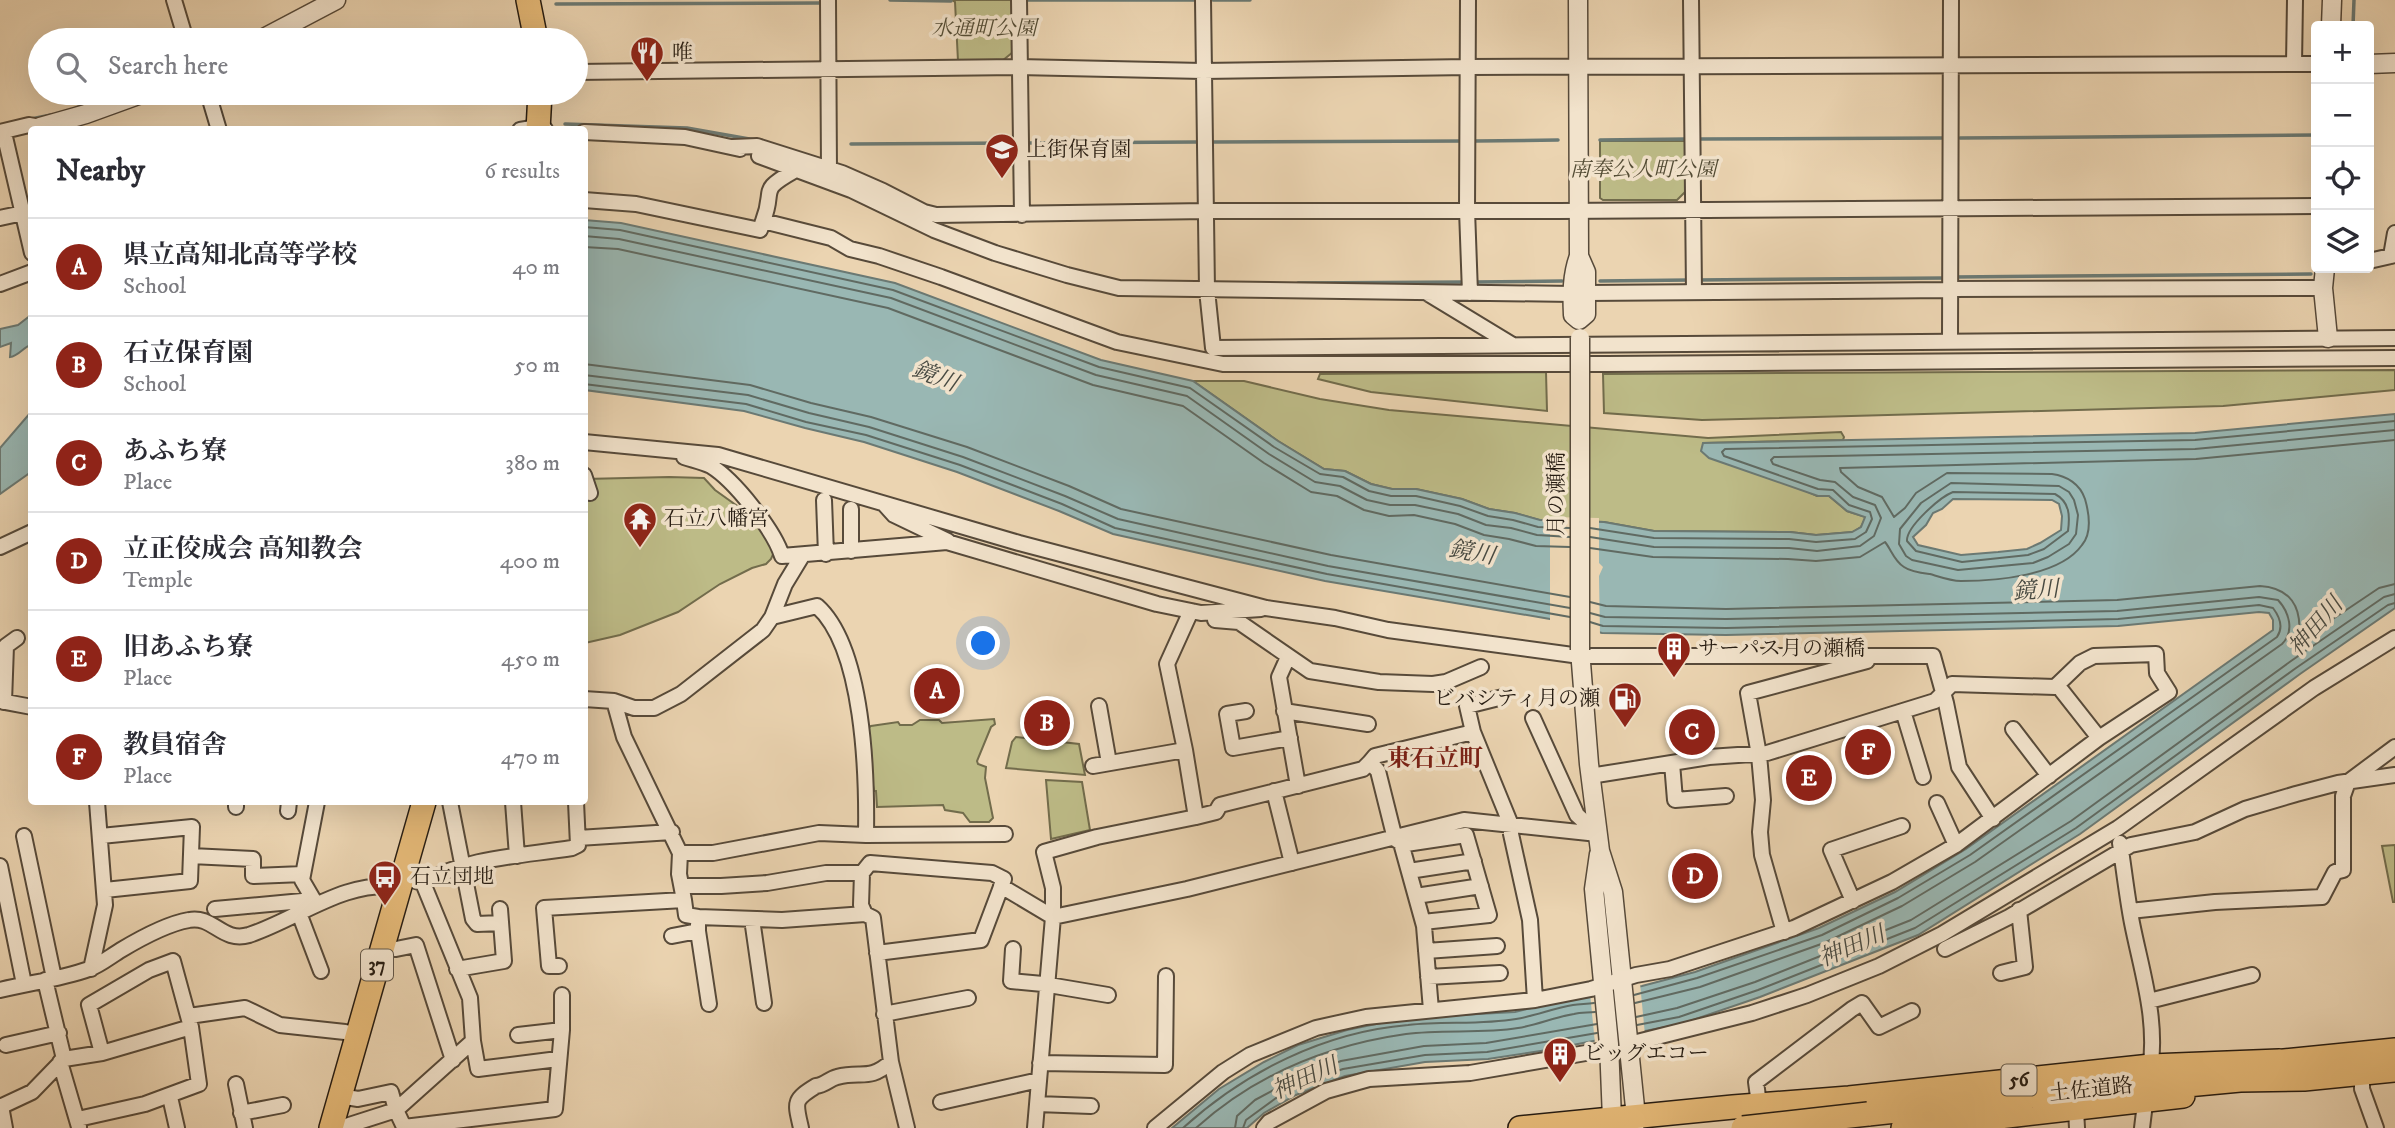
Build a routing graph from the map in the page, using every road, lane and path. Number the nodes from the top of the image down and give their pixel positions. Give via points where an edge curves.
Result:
1 (174, 0) edge
2 (336, 0) edge
3 (528, 0) edge
4 (828, 0) edge
5 (1019, 0) edge
6 (1203, 0) edge
7 (1468, 0) edge
8 (1578, 0) edge
9 (1691, 0) edge
10 (1951, 0) edge
11 (2295, 0) edge
12 (2332, 0) edge
13 (2331, 21) edge
14 (182, 28) edge
15 (283, 28) edge
16 (534, 28) edge
17 (2395, 63) edge
18 (2294, 64) junction
19 (2311, 64) edge
20 (2374, 64) edge
21 (1950, 65) junction
22 (1578, 67) junction
23 (1018, 68) junction
24 (1468, 68) junction
25 (1692, 68) junction
26 (828, 69) junction
27 (1203, 71) junction
28 (588, 72) edge
29 (111, 105) edge
30 (212, 105) edge
31 (539, 105) edge
32 (31, 126) edge
33 (46, 126) edge
34 (218, 126) edge
35 (536, 126) edge
36 (588, 132) edge
37 (1, 133) edge
38 (733, 147) junction
39 (828, 170) junction
40 (794, 171) junction
41 (588, 200) edge
42 (2311, 206) edge
43 (1951, 207) junction
44 (1694, 209) junction
45 (1467, 210) junction
46 (1207, 211) junction
47 (1578, 211) junction
48 (23, 213) junction
49 (1022, 215) junction
50 (0, 218) edge
51 (764, 221) junction
52 (2395, 233) edge
53 (28, 234) edge
54 (2393, 256) edge
55 (2374, 260) edge
56 (2324, 273) edge
57 (28, 274) edge
58 (0, 284) edge
59 (2323, 288) junction
60 (1207, 290) junction
61 (1949, 290) junction
62 (1694, 292) junction
63 (1427, 293) junction
64 (1470, 293) junction
65 (1580, 293) junction
66 (2328, 338) junction
67 (2395, 338) edge
68 (1950, 341) junction
69 (1512, 345) junction
70 (2395, 358) edge
71 (588, 442) edge
72 (671, 449) junction
73 (588, 487) edge
74 (590, 493) dead end
75 (824, 500) dead end
76 (881, 502) junction
77 (851, 509) dead end
78 (28, 534) edge
79 (947, 541) junction
80 (1019, 543) junction
81 (0, 547) edge
82 (851, 551) junction
83 (826, 554) junction
84 (802, 556) junction
85 (1266, 608) junction
86 (1196, 612) junction
87 (772, 617) junction
88 (17, 638) dead end
89 (2395, 638) edge
90 (1580, 653) junction
91 (1882, 656) junction
92 (1288, 657) junction
93 (1481, 667) dead end
94 (2062, 691) dead end
95 (1942, 692) junction
96 (1503, 697) dead end
97 (588, 699) edge
98 (2, 701) edge
99 (614, 701) junction
100 (1099, 706) dead end
101 (28, 707) edge
102 (1246, 710) dead end
103 (1284, 711) junction
104 (1903, 711) junction
105 (1533, 719) dead end
106 (1368, 724) dead end
107 (2013, 729) dead end
108 (1474, 732) junction
109 (1290, 738) junction
110 (2099, 738) junction
111 (2395, 747) edge
112 (1185, 750) junction
113 (1759, 755) junction
114 (1370, 762) junction
115 (1672, 763) junction
116 (1093, 766) dead end
117 (1111, 767) junction
118 (2395, 775) edge
119 (1590, 776) junction
120 (2049, 776) junction
121 (1923, 777) dead end
122 (2348, 782) junction
123 (1298, 786) junction
124 (1273, 791) junction
125 (1726, 796) dead end
126 (1937, 803) dead end
127 (97, 805) edge
128 (316, 805) edge
129 (423, 805) edge
130 (451, 805) edge
131 (513, 805) edge
132 (576, 805) edge
133 (1196, 817) junction
134 (1993, 819) junction
135 (1511, 825) junction
136 (1902, 826) dead end
137 (2118, 828) junction
138 (672, 832) junction
139 (1005, 834) dead end
140 (866, 835) junction
141 (24, 836) dead end
142 (102, 836) junction
143 (578, 838) junction
144 (1398, 842) junction
145 (1599, 842) junction
146 (1956, 845) junction
147 (2121, 852) junction
148 (680, 853) junction
149 (191, 856) junction
150 (517, 856) junction
151 (1474, 861) junction
152 (1292, 863) junction
153 (0, 866) edge
154 (462, 866) junction
155 (1409, 871) junction
156 (862, 873) junction
157 (303, 874) junction
158 (408, 883) junction
159 (1481, 886) junction
160 (1001, 887) junction
161 (105, 890) junction
162 (683, 893) junction
163 (1416, 896) junction
164 (1853, 901) junction
165 (315, 902) junction
166 (215, 909) dead end
167 (2019, 910) junction
168 (2130, 911) junction
169 (299, 913) junction
170 (865, 914) junction
171 (1053, 917) junction
172 (752, 919) junction
173 (1423, 922) junction
174 (698, 924) junction
175 (1784, 932) junction
176 (672, 936) dead end
177 (1497, 946) dead end
178 (382, 947) junction
179 (1013, 949) dead end
180 (1945, 949) dead end
181 (1426, 951) junction
182 (877, 953) junction
183 (559, 966) dead end
184 (457, 968) junction
185 (91, 969) junction
186 (321, 971) dead end
187 (1500, 973) dead end
188 (2001, 973) dead end
189 (2252, 975) dead end
190 (1166, 976) dead end
191 (1428, 977) junction
192 (50, 979) junction
193 (1622, 983) junction
194 (24, 984) junction
195 (1047, 985) junction
196 (1603, 987) junction
197 (0, 990) edge
198 (562, 995) dead end
199 (1108, 995) dead end
200 (968, 998) dead end
201 (1535, 1000) junction
202 (2149, 1001) junction
203 (764, 1003) dead end
204 (709, 1004) dead end
205 (1430, 1004) junction
206 (1912, 1011) dead end
207 (884, 1014) junction
208 (190, 1022) junction
209 (562, 1030) junction
210 (59, 1033) junction
211 (518, 1035) dead end
212 (357, 1036) junction
213 (472, 1041) junction
214 (1628, 1042) junction
215 (6, 1045) dead end
216 (1609, 1046) junction
217 (2395, 1050) edge
218 (102, 1053) junction
219 (558, 1059) junction
220 (453, 1060) junction
221 (62, 1061) junction
222 (891, 1062) junction
223 (1040, 1063) junction
224 (2395, 1070) edge
225 (2362, 1073) junction
226 (1039, 1080) junction
227 (236, 1084) dead end
228 (2148, 1084) junction
229 (340, 1096) junction
230 (170, 1097) junction
231 (1849, 1098) junction
232 (941, 1102) dead end
233 (1037, 1104) junction
234 (1759, 1104) junction
235 (283, 1105) dead end
236 (1, 1106) edge
237 (1091, 1106) dead end
238 (396, 1110) junction
239 (2076, 1119) edge
240 (243, 1121) edge
241 (1860, 1121) edge
242 (1625, 1123) edge
243 (79, 1124) edge
244 (5, 1128) edge
245 (177, 1128) edge
246 (331, 1128) edge
247 (340, 1128) edge
248 (801, 1128) edge
249 (907, 1128) edge
250 (1035, 1128) edge
251 (1156, 1128) edge
252 (1264, 1128) edge
253 (1520, 1128) edge
254 (1743, 1128) edge
255 (1903, 1128) edge
256 (2142, 1128) edge
257 (2376, 1128) edge

1 - 14 street
2 - 15 street
3 - 16 main road
4 - 26 street
5 - 23 street
6 - 27 street
7 - 24 street
8 - 22 street
9 - 25 street
10 - 21 street
11 - 18 street
12 - 13 street
17 - 20 street
18 - 19 street
18 - 21 street
21 - 25 street
21 - 43 street
22 - 24 street
22 - 25 street
22 - 47 street
23 - 26 street
23 - 27 street
23 - 49 street
24 - 27 street
24 - 45 street
25 - 44 street
26 - 28 street
26 - 39 street
27 - 46 street
29 - 33 street
30 - 34 street
31 - 35 main road
32 - 37 street
36 - 38 street via 685,137
37 - 48 street
38 - 39 street via 757,146
38 - 40 street
39 - 49 street via 930,214
40 - 51 street via 768,190
40 - 60 street via 851,190 934,230 1067,275 1119,288
41 - 51 street via 636,204 760,230
42 - 43 street
43 - 44 street
43 - 61 street
44 - 47 street
44 - 62 street
45 - 46 street
45 - 47 street
45 - 64 street
46 - 49 street
46 - 60 street
47 - 65 street via 1579,256 1586,272
48 - 50 street
48 - 53 street
51 - 70 street via 831,238 850,249 942,277 1117,342 1223,364
52 - 54 street
54 - 55 street
56 - 59 street
57 - 58 street
59 - 61 street
59 - 66 street
60 - 63 street
60 - 69 street via 1213,348
61 - 62 street
61 - 68 street
62 - 65 street
63 - 64 street
63 - 69 street
64 - 65 street
65 - 90 street, 月の瀬橋, bridge via 1586,314 1579,329
66 - 67 street
66 - 68 street
68 - 69 street
71 - 72 street
72 - 76 street via 718,454
72 - 84 street via 714,468 766,523 782,556
73 - 74 street
75 - 83 street
76 - 79 street via 894,515
76 - 80 street
77 - 82 street
78 - 81 street
79 - 80 street via 1004,547
79 - 82 street
79 - 86 street
80 - 85 street
82 - 83 street
83 - 84 street
84 - 87 street
85 - 86 street
85 - 90 street via 1388,630
86 - 92 street via 1216,621 1239,622
86 - 112 street via 1167,664
87 - 99 street via 763,630 681,694 654,708
87 - 140 street via 817,607 828,616 841,645 861,719
88 - 98 street via 6,646
89 - 137 street via 2314,688
90 - 91 street
90 - 119 street, 月の瀬橋
91 - 95 street via 1933,656
91 - 113 street via 1748,693
92 - 93 street via 1310,671 1380,682 1433,684
92 - 103 street via 1279,677
94 - 110 street
95 - 104 street via 1935,701
95 - 110 street via 1952,684 2055,687 2094,656 2156,654 2157,673 2169,692
95 - 134 street via 1959,767
96 - 108 street via 1467,700
97 - 99 street
98 - 101 street
99 - 138 street via 624,737
100 - 117 street
102 - 109 street via 1222,715 1233,748
103 - 106 street
103 - 109 street
104 - 113 street
104 - 121 street
105 - 145 street via 1577,815
107 - 120 street
108 - 114 street via 1375,756
108 - 135 street
109 - 123 street
110 - 120 street
111 - 122 street
112 - 117 street
112 - 133 street
113 - 115 street
113 - 175 street via 1762,855
114 - 123 street via 1363,769
114 - 144 street via 1378,771
115 - 119 street
115 - 125 street via 1675,800
116 - 117 street
118 - 122 street
119 - 145 street, 月の瀬橋
120 - 134 street
122 - 147 street via 2270,801 2195,832 2131,845
122 - 168 street via 2343,796 2343,870 2335,872 2322,897
123 - 124 street
124 - 133 street via 1220,805 1216,812
124 - 152 street
126 - 146 street
127 - 142 street
128 - 157 street
129 - 158 main road, 37
130 - 154 street
131 - 150 street
132 - 143 street
133 - 171 street via 1044,852 1053,888
134 - 146 street
135 - 144 street via 1464,821
135 - 145 street
135 - 201 street via 1530,920
136 - 164 street via 1831,850
137 - 147 street
137 - 214 street via 1942,934 1879,966 1752,1013
138 - 143 street
138 - 148 street
139 - 140 street
140 - 148 street via 819,833 713,853
141 - 192 street
142 - 149 street via 192,827
142 - 161 street
143 - 150 street via 578,845 572,848
144 - 151 street via 1466,835
144 - 152 street
144 - 155 street
145 - 193 street via 1613,892
145 - 196 street via 1594,889
146 - 164 street
147 - 167 street
147 - 168 street
148 - 162 street
149 - 157 street via 253,859 253,876
149 - 161 street via 190,881
150 - 154 street
151 - 155 street
151 - 159 street
152 - 171 street
153 - 194 street
154 - 158 street
154 - 184 street via 473,919 477,924 501,916 504,961
155 - 163 street
156 - 160 street via 870,863 992,873 1003,879
156 - 162 street via 825,873
156 - 170 street
157 - 165 street
158 - 165 street
158 - 178 main road, 37
158 - 184 street
159 - 163 street
159 - 173 street via 1489,915
160 - 171 street
160 - 182 street via 981,940
161 - 185 street
162 - 174 street via 686,915
162 - 183 street via 544,908 549,966
163 - 173 street
164 - 175 street
165 - 166 street
165 - 169 street
167 - 180 street
167 - 188 street via 2025,967
168 - 202 street
169 - 185 street via 235,937 206,921 187,920 123,948
169 - 186 street
170 - 172 street
170 - 182 street via 873,918
171 - 195 street
172 - 174 street
172 - 203 street
173 - 181 street
174 - 176 street
174 - 204 street
175 - 193 street
177 - 181 street
178 - 212 main road, 37
178 - 220 street via 416,945
179 - 195 street via 1011,981
181 - 191 street
182 - 207 street
184 - 213 street via 470,999
185 - 192 street
187 - 191 street
189 - 202 street via 2229,975
190 - 223 street via 1165,1065
191 - 205 street
192 - 194 street
192 - 210 street
193 - 196 street
193 - 214 street
194 - 197 street
195 - 199 street
195 - 223 street
196 - 201 street
196 - 216 street
198 - 209 street
200 - 207 street
201 - 205 street
202 - 228 street
205 - 251 street via 1315,1028 1250,1055
206 - 234 street via 1878,1027 1862,1003 1852,1009 1756,1082
207 - 222 street
208 - 212 street via 245,1009 280,1025
208 - 218 street
208 - 218 street via 173,961 89,1004
208 - 230 street via 199,1084
209 - 211 street
209 - 219 street
210 - 215 street
210 - 221 street
212 - 229 main road, 37
213 - 219 street via 478,1069
213 - 220 street
214 - 242 street
216 - 242 street
216 - 252 street via 1470,1073 1369,1079 1326,1091
217 - 228 main road, 土佐道路 / 56 via 2279,1061
218 - 221 street
219 - 238 street via 555,1109 404,1127
220 - 238 street
221 - 236 street via 32,1092
221 - 243 street
222 - 248 street via 877,1073 837,1077 800,1096 795,1106
222 - 249 street
223 - 226 street
224 - 225 main road, 土佐道路 / 56
225 - 228 main road, 土佐道路 / 56
225 - 257 street via 2362,1089
226 - 232 street via 957,1092
226 - 233 street
227 - 240 street
228 - 231 main road, 56
228 - 239 main road, 56
228 - 241 main road, 土佐道路 / 56
228 - 256 street
229 - 238 street via 358,1099 391,1092
229 - 246 main road, 37
230 - 243 street
230 - 245 street
231 - 234 main road, 56
231 - 241 street
233 - 237 street
233 - 250 street
234 - 242 main road, 56
235 - 240 street
236 - 244 street
238 - 247 street
239 - 255 main road, 56
241 - 254 main road, 土佐道路 / 56, bridge
242 - 253 main road, 56

